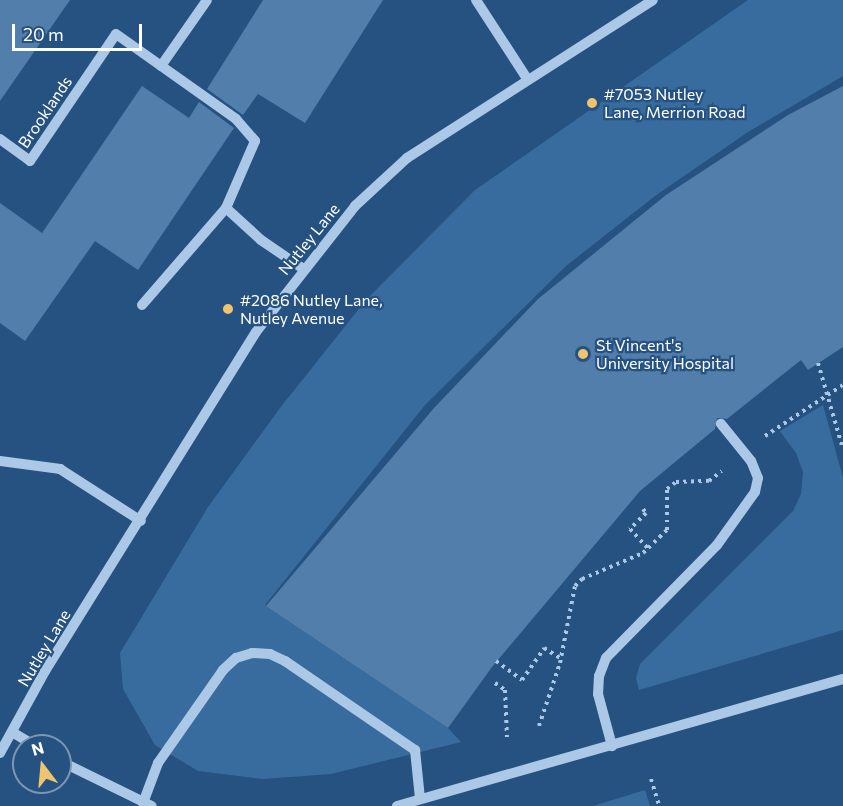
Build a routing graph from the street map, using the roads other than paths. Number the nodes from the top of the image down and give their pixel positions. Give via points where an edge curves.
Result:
1 (207, 0) edge
2 (476, 0) edge
3 (653, 0) edge
4 (161, 66) junction
5 (528, 80) junction
6 (0, 139) edge
7 (226, 208) junction
8 (302, 268) junction
9 (142, 305) dead end
10 (721, 424) dead end
11 (0, 461) edge
12 (141, 521) junction
13 (843, 679) edge
14 (12, 732) junction
15 (15, 734) edge
16 (612, 746) junction
17 (0, 753) edge
18 (72, 767) edge
19 (420, 798) junction
20 (147, 804) edge
21 (397, 806) edge

1 - 4 street
2 - 5 street
3 - 5 street, Nutley Lane
4 - 6 street, Brooklands via 116,34 30,161
4 - 7 street, Brooklands via 236,119 255,141
5 - 8 street, Nutley Lane via 407,158 355,206
7 - 8 street via 261,240
7 - 9 street
8 - 12 street, Nutley Lane via 256,332
10 - 16 street, bridge via 751,461 758,478 755,492 717,545 606,658 598,694
11 - 12 street via 60,470
12 - 14 street, Nutley Lane via 45,671
13 - 16 street
14 - 15 street
14 - 17 street, Nutley Lane
16 - 19 street
18 - 20 street
19 - 20 street via 415,750 285,661 270,654 252,653 236,658 223,670 158,763
19 - 21 street

